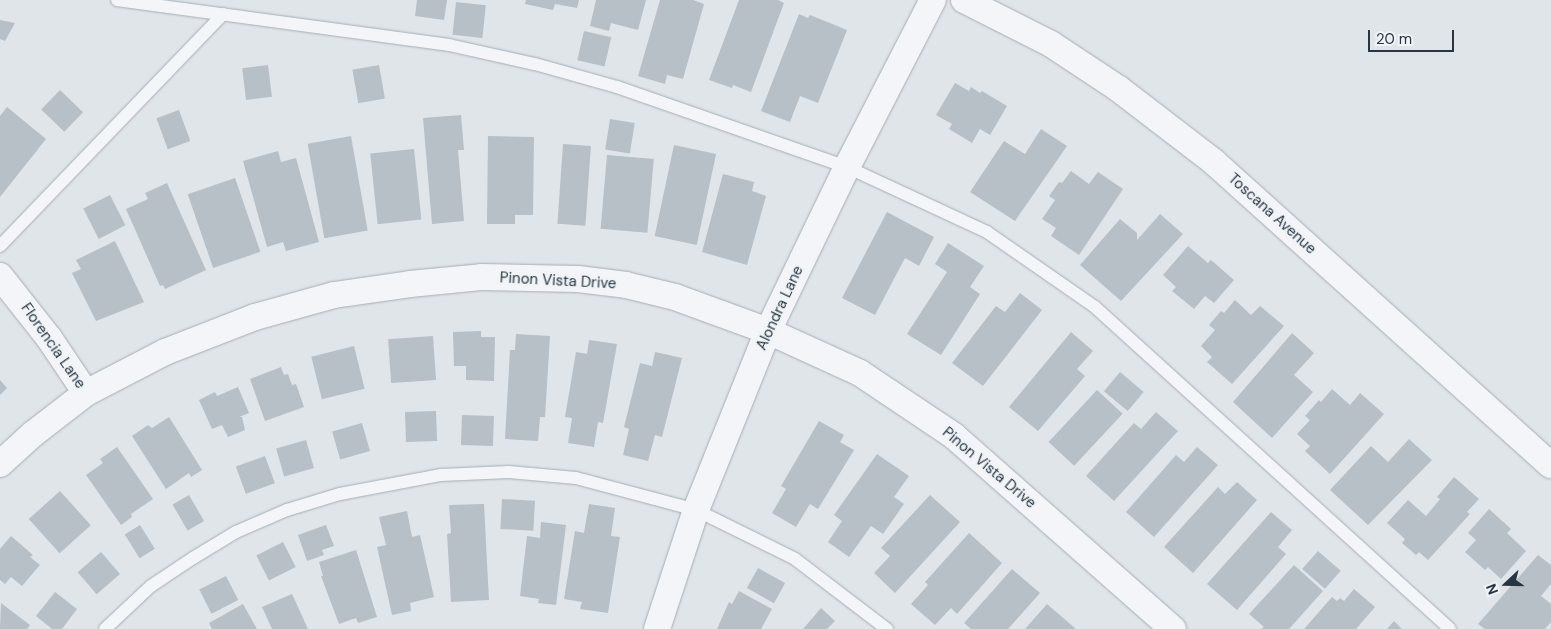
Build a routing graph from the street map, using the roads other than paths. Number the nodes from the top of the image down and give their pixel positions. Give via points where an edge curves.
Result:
1 (117, 0) edge
2 (933, 0) edge
3 (964, 0) edge
4 (222, 14) junction
5 (847, 167) junction
6 (0, 246) edge
7 (0, 276) edge
8 (768, 331) junction
9 (86, 393) junction
10 (0, 464) edge
11 (1551, 465) edge
12 (696, 510) junction
13 (105, 629) edge
14 (657, 629) edge
15 (888, 629) edge
16 (1173, 629) edge
17 (1450, 629) edge

1 - 4 lane
2 - 5 street, Alondra Lane
3 - 11 street, Toscana Avenue via 1051,44 1120,89 1214,162
4 - 5 lane via 449,45 535,64 617,87
4 - 6 lane
5 - 8 street, Alondra Lane
5 - 17 lane via 988,232 1095,307
7 - 9 street, Florencia Lane via 49,338
8 - 9 street, Pinon Vista Drive via 675,297 626,285 578,279 481,277 334,296 255,317 165,352
8 - 12 street, Alondra Lane
8 - 16 street, Pinon Vista Drive via 860,373 954,436
9 - 10 street, Pinon Vista Drive via 32,434
12 - 13 lane via 576,478 510,472 442,475 340,494 287,510 236,532 150,586
12 - 14 street, Alondra Lane
12 - 15 lane via 795,559

